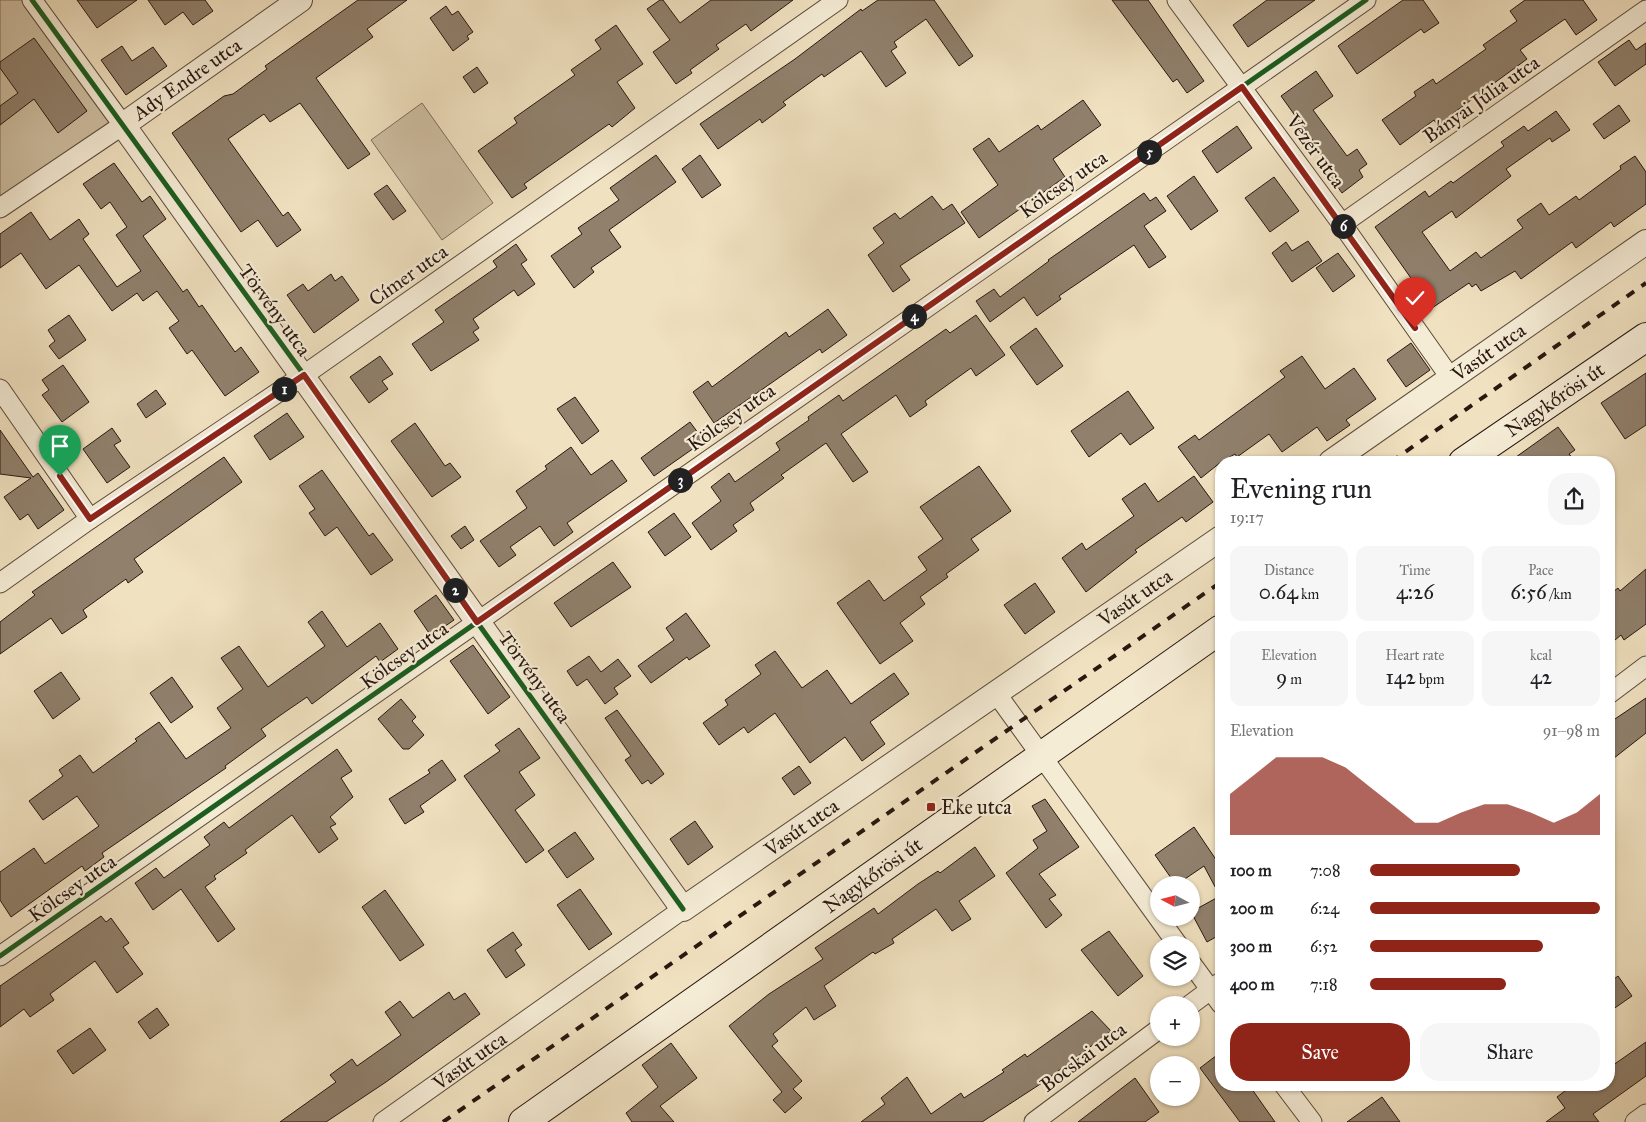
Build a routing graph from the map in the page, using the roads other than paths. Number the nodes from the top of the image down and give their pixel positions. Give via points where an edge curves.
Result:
1 (32, 0) edge
2 (300, 0) edge
3 (838, 0) edge
4 (1177, 0) edge
5 (1366, 0) edge
6 (1646, 10) edge
7 (1242, 87) junction
8 (123, 125) junction
9 (0, 208) edge
10 (1342, 224) junction
11 (1646, 242) edge
12 (1646, 337) edge
13 (304, 375) junction
14 (1452, 380) junction
15 (0, 389) edge
16 (1340, 456) edge
17 (1473, 456) edge
18 (90, 519) junction
19 (1215, 542) edge
20 (0, 583) edge
21 (477, 622) junction
22 (1215, 633) edge
23 (1646, 666) edge
24 (1615, 689) edge
25 (996, 692) junction
26 (1041, 756) junction
27 (683, 908) junction
28 (1171, 936) edge
29 (0, 956) edge
30 (1200, 973) edge
31 (1215, 989) edge
32 (1215, 993) edge
33 (1200, 1000) edge
34 (1150, 1036) edge
35 (1289, 1091) edge
36 (1646, 1114) edge
37 (383, 1122) edge
38 (524, 1122) edge
39 (1034, 1122) edge
40 (1312, 1122) edge
41 (1635, 1122) edge

1 - 8 street, Törvény utca
2 - 8 street, Ady Endre utca
3 - 13 street, Címer utca
4 - 7 street, Vezér utca
5 - 7 street, Kölcsey utca
6 - 10 street, Bányai Júlia utca
7 - 10 street, Vezér utca
7 - 21 street, Kölcsey utca
8 - 9 street, Ady Endre utca
8 - 13 street, Törvény utca
10 - 14 street, Vezér utca
11 - 14 street, Vasút utca
12 - 17 main road, Nagykőrösi út
13 - 18 street, Címer utca
13 - 21 street, Törvény utca
14 - 16 street, Vasút utca
15 - 18 street
18 - 20 street, Címer utca
19 - 25 street, Vasút utca
21 - 27 street, Törvény utca
21 - 29 street, Kölcsey utca
22 - 26 main road, Nagykőrösi út
23 - 24 street
25 - 26 street
25 - 27 street, Vasút utca
26 - 28 street
26 - 38 main road, Nagykőrösi út
27 - 37 street, Vasút utca
30 - 31 street
32 - 33 street
34 - 39 street, Bocskai utca
35 - 40 street
36 - 41 street

